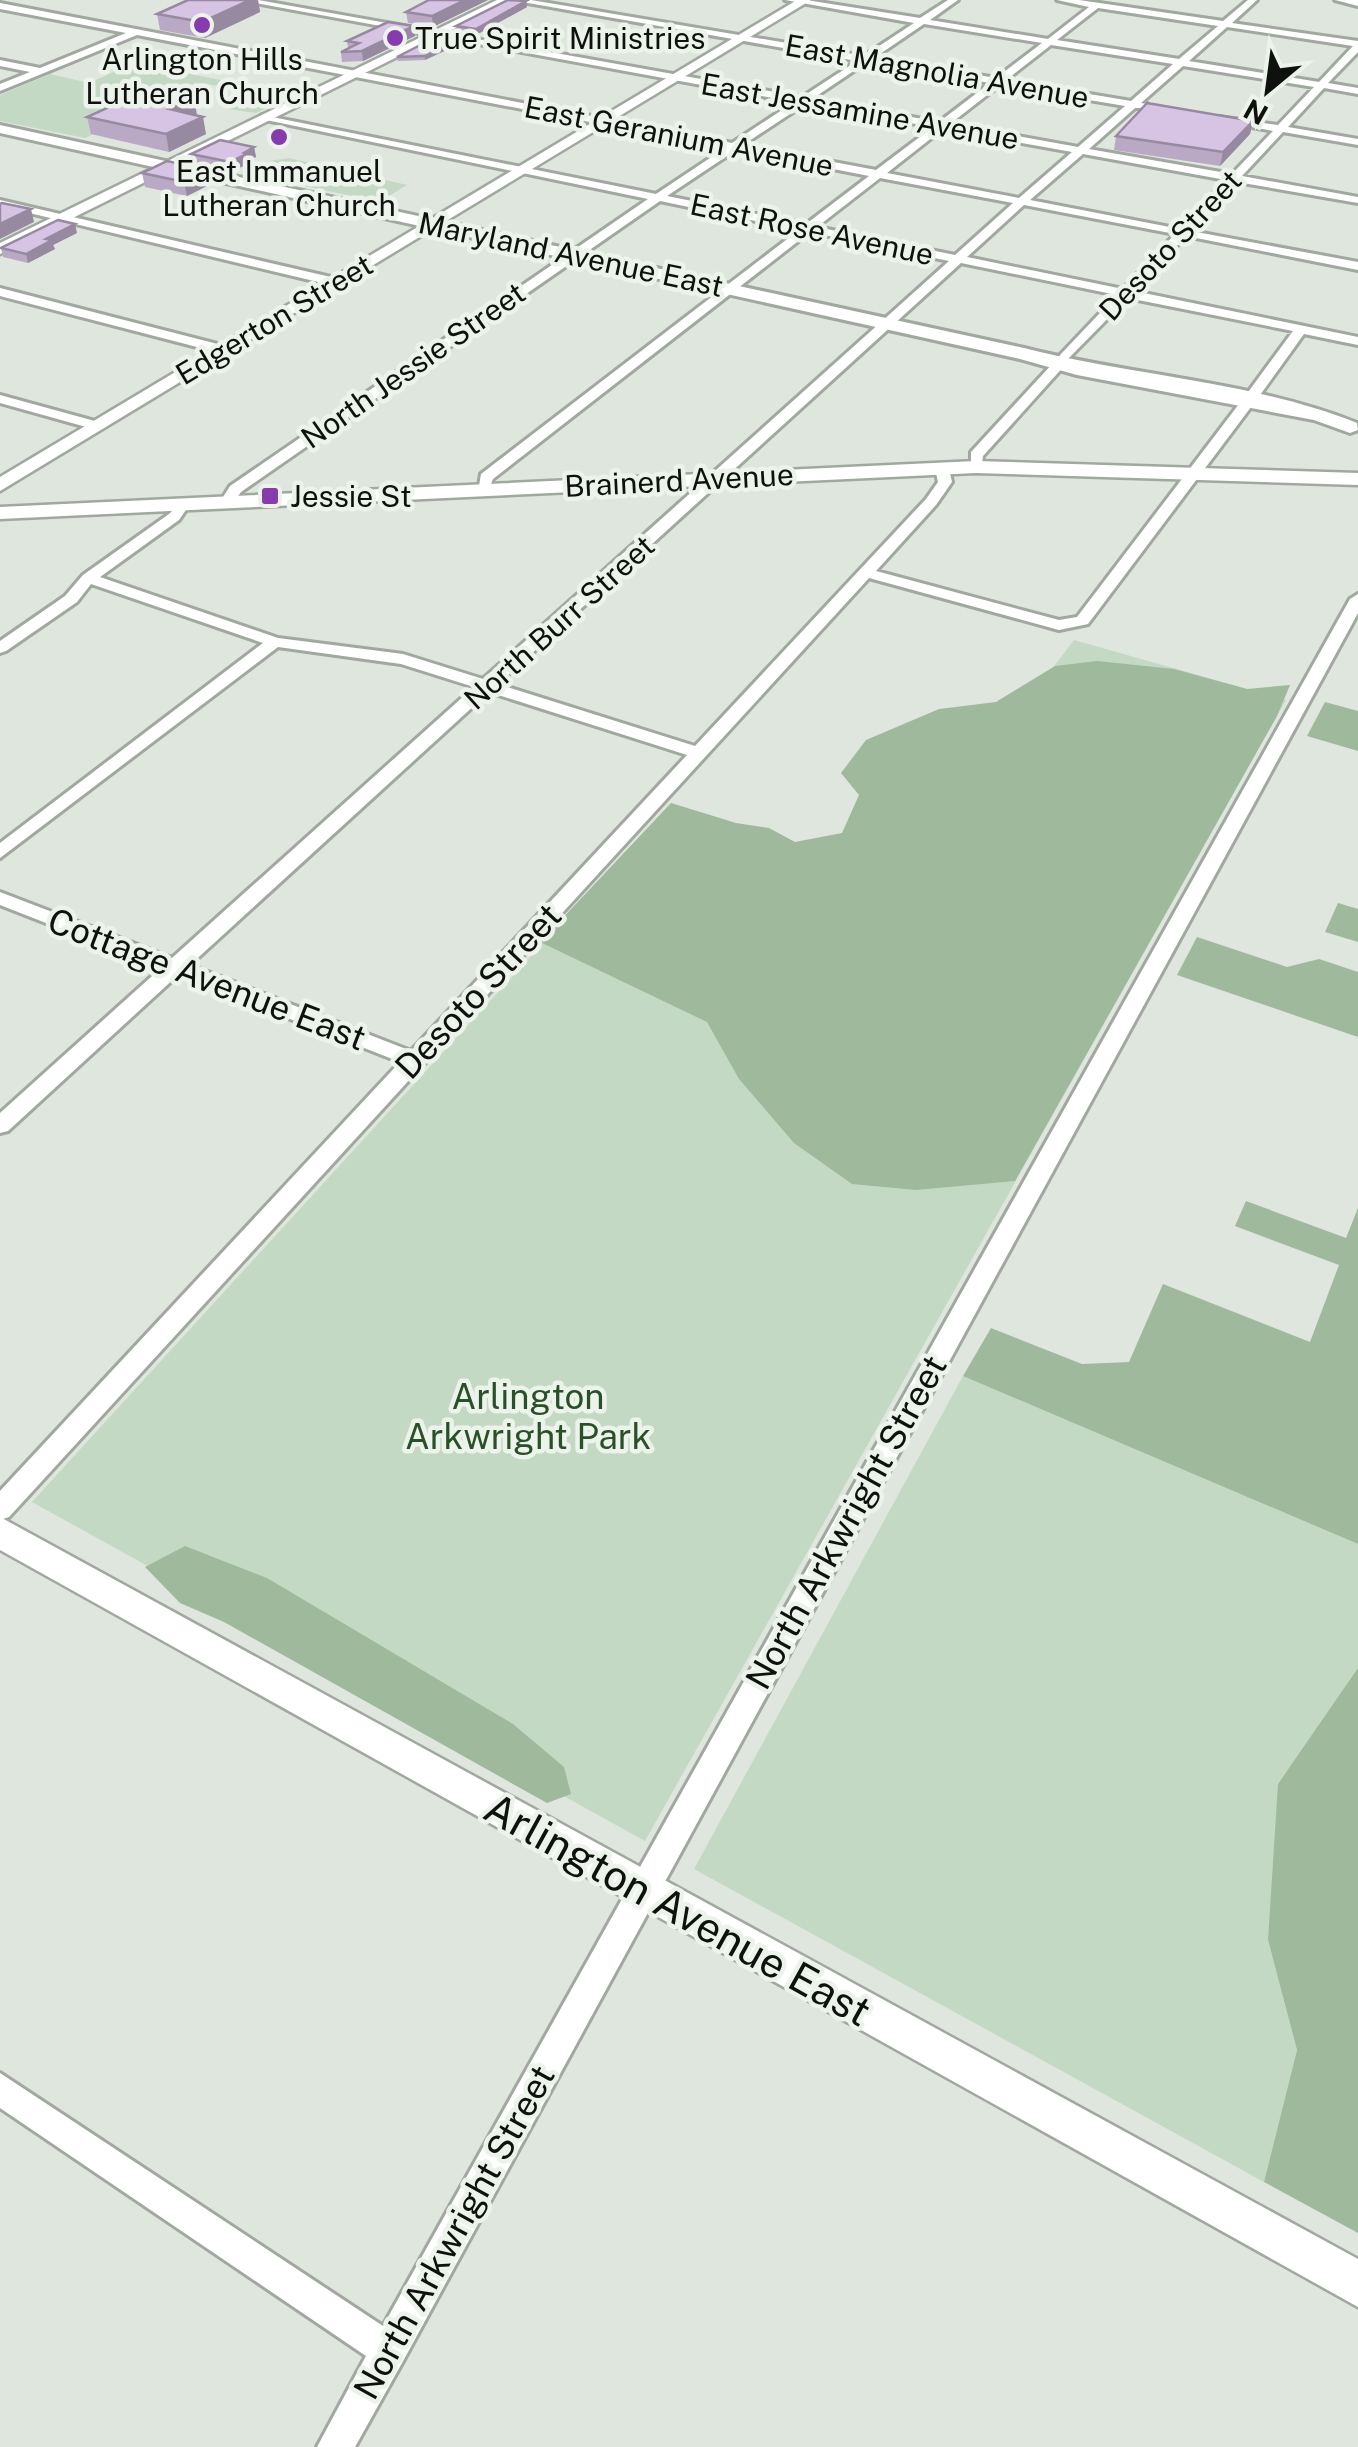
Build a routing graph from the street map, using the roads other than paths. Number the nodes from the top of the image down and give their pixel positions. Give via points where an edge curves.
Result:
1 (20, 0) edge
2 (244, 0) edge
3 (506, 0) edge
4 (515, 0) edge
5 (954, 0) edge
6 (1061, 0) edge
7 (1253, 0) edge
8 (1338, 0) edge
9 (799, 1) edge
10 (1358, 3) edge
11 (1097, 5) junction
12 (1, 7) edge
13 (160, 22) edge
14 (922, 22) junction
15 (1225, 24) junction
16 (136, 32) junction
17 (436, 35) junction
18 (742, 38) junction
19 (1049, 42) junction
20 (1358, 45) edge
21 (866, 59) junction
22 (1180, 62) junction
23 (0, 63) edge
24 (40, 71) junction
25 (356, 74) junction
26 (674, 78) junction
27 (997, 81) junction
28 (1321, 85) junction
29 (0, 88) edge
30 (1358, 91) edge
31 (802, 101) junction
32 (1135, 104) junction
33 (1163, 109) edge
34 (1202, 116) edge
35 (266, 117) junction
36 (602, 121) junction
37 (940, 125) junction
38 (0, 129) edge
39 (1278, 129) junction
40 (1358, 142) edge
41 (736, 147) junction
42 (1082, 151) junction
43 (169, 166) junction
44 (522, 170) junction
45 (875, 174) junction
46 (1232, 178) junction
47 (660, 198) junction
48 (1358, 200) edge
49 (1021, 202) junction
50 (0, 203) edge
51 (64, 218) junction
52 (432, 223) junction
53 (806, 228) junction
54 (1183, 232) junction
55 (0, 250) edge
56 (572, 254) junction
57 (960, 259) junction
58 (1358, 266) edge
59 (335, 282) junction
60 (728, 289) junction
61 (0, 292) edge
62 (1126, 293) junction
63 (888, 324) junction
64 (1301, 329) junction
65 (1358, 341) edge
66 (224, 350) junction
67 (1062, 362) junction
68 (0, 399) edge
69 (1247, 403) junction
70 (97, 426) junction
71 (1354, 428) edge
72 (942, 468) junction
73 (976, 468) junction
74 (1196, 473) junction
75 (716, 478) junction
76 (1358, 478) edge
77 (0, 486) edge
78 (483, 489) junction
79 (227, 502) junction
80 (183, 504) junction
81 (0, 513) edge
82 (866, 574) junction
83 (88, 578) junction
84 (1358, 599) edge
85 (275, 642) junction
86 (0, 648) edge
87 (489, 687) junction
88 (698, 752) junction
89 (0, 852) edge
90 (0, 898) edge
91 (174, 965) junction
92 (414, 1060) junction
93 (0, 1126) edge
94 (0, 1509) edge
95 (0, 1532) edge
96 (642, 1890) junction
97 (0, 2089) edge
98 (1358, 2284) edge
99 (390, 2351) junction
100 (336, 2447) edge

1 - 12 street
2 - 17 street, East Jessamine Avenue
3 - 17 street
4 - 18 street, East Magnolia Avenue
5 - 14 street, North Jessie Street
6 - 11 street
7 - 15 street, North Burr Street
8 - 10 street
9 - 14 street
9 - 18 street, Edgerton Street
11 - 15 street
11 - 19 street
12 - 16 street, East Geranium Avenue
13 - 16 street
14 - 19 street
14 - 21 street, North Jessie Street
15 - 20 street
15 - 22 street, North Burr Street
16 - 24 street
16 - 25 street, East Geranium Avenue
17 - 25 street
17 - 26 street, East Jessamine Avenue
18 - 21 street, East Magnolia Avenue
18 - 26 street, Edgerton Street
19 - 22 street
19 - 27 street
20 - 28 street, Desoto Street
21 - 27 street, East Magnolia Avenue
21 - 31 street, North Jessie Street
22 - 28 street
22 - 32 street, North Burr Street
23 - 24 street
24 - 29 street
25 - 35 street
25 - 36 street, East Geranium Avenue
26 - 31 street, East Jessamine Avenue
26 - 36 street, Edgerton Street
27 - 32 street, East Magnolia Avenue
27 - 37 street
28 - 30 street
28 - 39 street, Desoto Street
31 - 37 street, East Jessamine Avenue
31 - 41 street, North Jessie Street
32 - 33 street, East Magnolia Avenue
32 - 42 street, North Burr Street
34 - 39 street
35 - 43 street
35 - 44 street, East Rose Avenue
36 - 41 street, East Geranium Avenue
36 - 44 street, Edgerton Street
37 - 42 street, East Jessamine Avenue
37 - 45 street
38 - 43 main road, Maryland Avenue East
39 - 40 street
39 - 46 street, Desoto Street
41 - 45 street, East Geranium Avenue
41 - 47 street, North Jessie Street
42 - 46 street, East Jessamine Avenue
42 - 49 street, North Burr Street
43 - 51 street
43 - 52 main road, Maryland Avenue East
44 - 47 street, East Rose Avenue
44 - 52 street, Edgerton Street
45 - 49 street, East Geranium Avenue
45 - 53 street
46 - 48 street, East Jessamine Avenue
46 - 54 street, Desoto Street
47 - 53 street, East Rose Avenue
47 - 56 street, North Jessie Street
49 - 54 street, East Geranium Avenue
49 - 57 street, North Burr Street
50 - 51 street
51 - 55 street
51 - 59 street
52 - 56 main road, Maryland Avenue East
52 - 59 street, Edgerton Street
53 - 57 street, East Rose Avenue
53 - 60 street
54 - 58 street, East Geranium Avenue
54 - 62 street, Desoto Street
56 - 60 main road, Maryland Avenue East
56 - 79 street, North Jessie Street via 236,488
57 - 62 street, East Rose Avenue
57 - 63 street, North Burr Street
59 - 66 street, Edgerton Street
60 - 63 main road, Maryland Avenue East
60 - 78 street via 486,477
61 - 66 street
62 - 64 street, East Rose Avenue
62 - 67 street, Desoto Street
63 - 67 main road, Maryland Avenue East
63 - 75 street, North Burr Street
64 - 65 street, East Rose Avenue
64 - 69 street
66 - 70 street, Edgerton Street
67 - 69 main road, Maryland Avenue East
67 - 73 street, Desoto Street via 976,455
68 - 70 street
69 - 71 main road, Maryland Avenue East via 1312,424
69 - 74 street
70 - 77 street, Edgerton Street
72 - 73 street, Brainerd Avenue
72 - 75 street, Brainerd Avenue
72 - 82 street, Desoto Street via 941,491
73 - 74 street, Brainerd Avenue
74 - 76 street, Brainerd Avenue
74 - 82 street via 1074,625
75 - 78 street, Brainerd Avenue
75 - 87 street, North Burr Street
78 - 79 street, Brainerd Avenue
79 - 80 street, Brainerd Avenue
80 - 81 street, Brainerd Avenue
80 - 83 street
82 - 88 street, Desoto Street
83 - 85 street
83 - 86 street via 71,599
84 - 96 street, North Arkwright Street
85 - 87 street via 404,659
85 - 89 street
87 - 88 street
87 - 91 street, North Burr Street
88 - 92 street, Desoto Street
90 - 91 street, Cottage Avenue East
91 - 92 street, Cottage Avenue East
91 - 93 street, North Burr Street
92 - 94 street, Desoto Street
95 - 96 street, Arlington Avenue East
96 - 98 street, Arlington Avenue East
96 - 99 street, North Arkwright Street
97 - 99 street
99 - 100 street, North Arkwright Street

